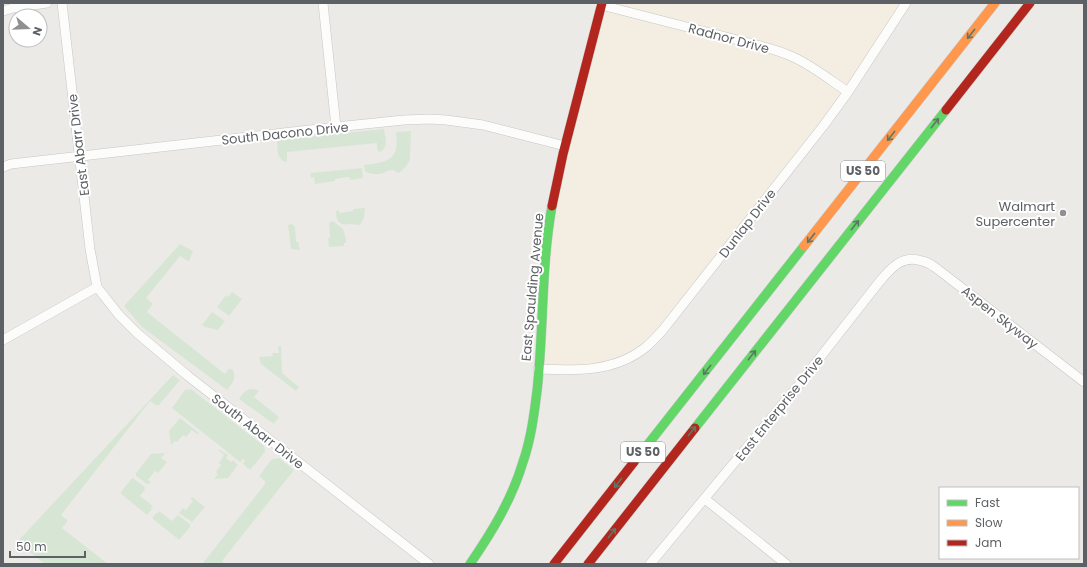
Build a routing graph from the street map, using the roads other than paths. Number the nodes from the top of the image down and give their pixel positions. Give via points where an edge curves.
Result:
1 (47, 3) edge
2 (62, 3) edge
3 (323, 3) edge
4 (906, 3) edge
5 (995, 3) edge
6 (1030, 3) edge
7 (602, 4) edge
8 (3, 11) edge
9 (848, 92) junction
10 (336, 127) junction
11 (565, 146) junction
12 (80, 156) junction
13 (3, 167) edge
14 (913, 259) joint
15 (98, 287) junction
16 (3, 340) edge
17 (538, 369) junction
18 (1084, 382) edge
19 (705, 499) junction
20 (429, 564) edge
21 (470, 564) edge
22 (554, 564) edge
23 (588, 564) edge
24 (650, 564) edge
25 (786, 564) edge

1 - 8 street
2 - 12 street, East Abarr Drive
3 - 10 street
4 - 9 street, Dunlap Drive
5 -> 22 main road, US 50
23 -> 6 main road, US 50
7 - 9 street, Radnor Drive via 786,54 804,62
7 - 11 main road, East Spaulding Avenue
9 - 17 street, Dunlap Drive via 667,325 646,347 613,365 568,371
10 - 11 street, South Dacono Drive via 404,120 446,120
10 - 12 street, South Dacono Drive
11 - 17 main road, East Spaulding Avenue via 549,224
12 - 13 street, South Dacono Drive
12 - 15 street, East Abarr Drive via 90,249
14 - 18 street, Aspen Skyway via 922,260 936,268
14 - 19 street, East Enterprise Drive via 897,263 889,271
15 - 16 street
15 - 20 street, South Abarr Drive via 119,315 188,376
17 - 21 main road, East Spaulding Avenue via 531,428 521,466 504,509
19 - 24 street, East Enterprise Drive
19 - 25 street

